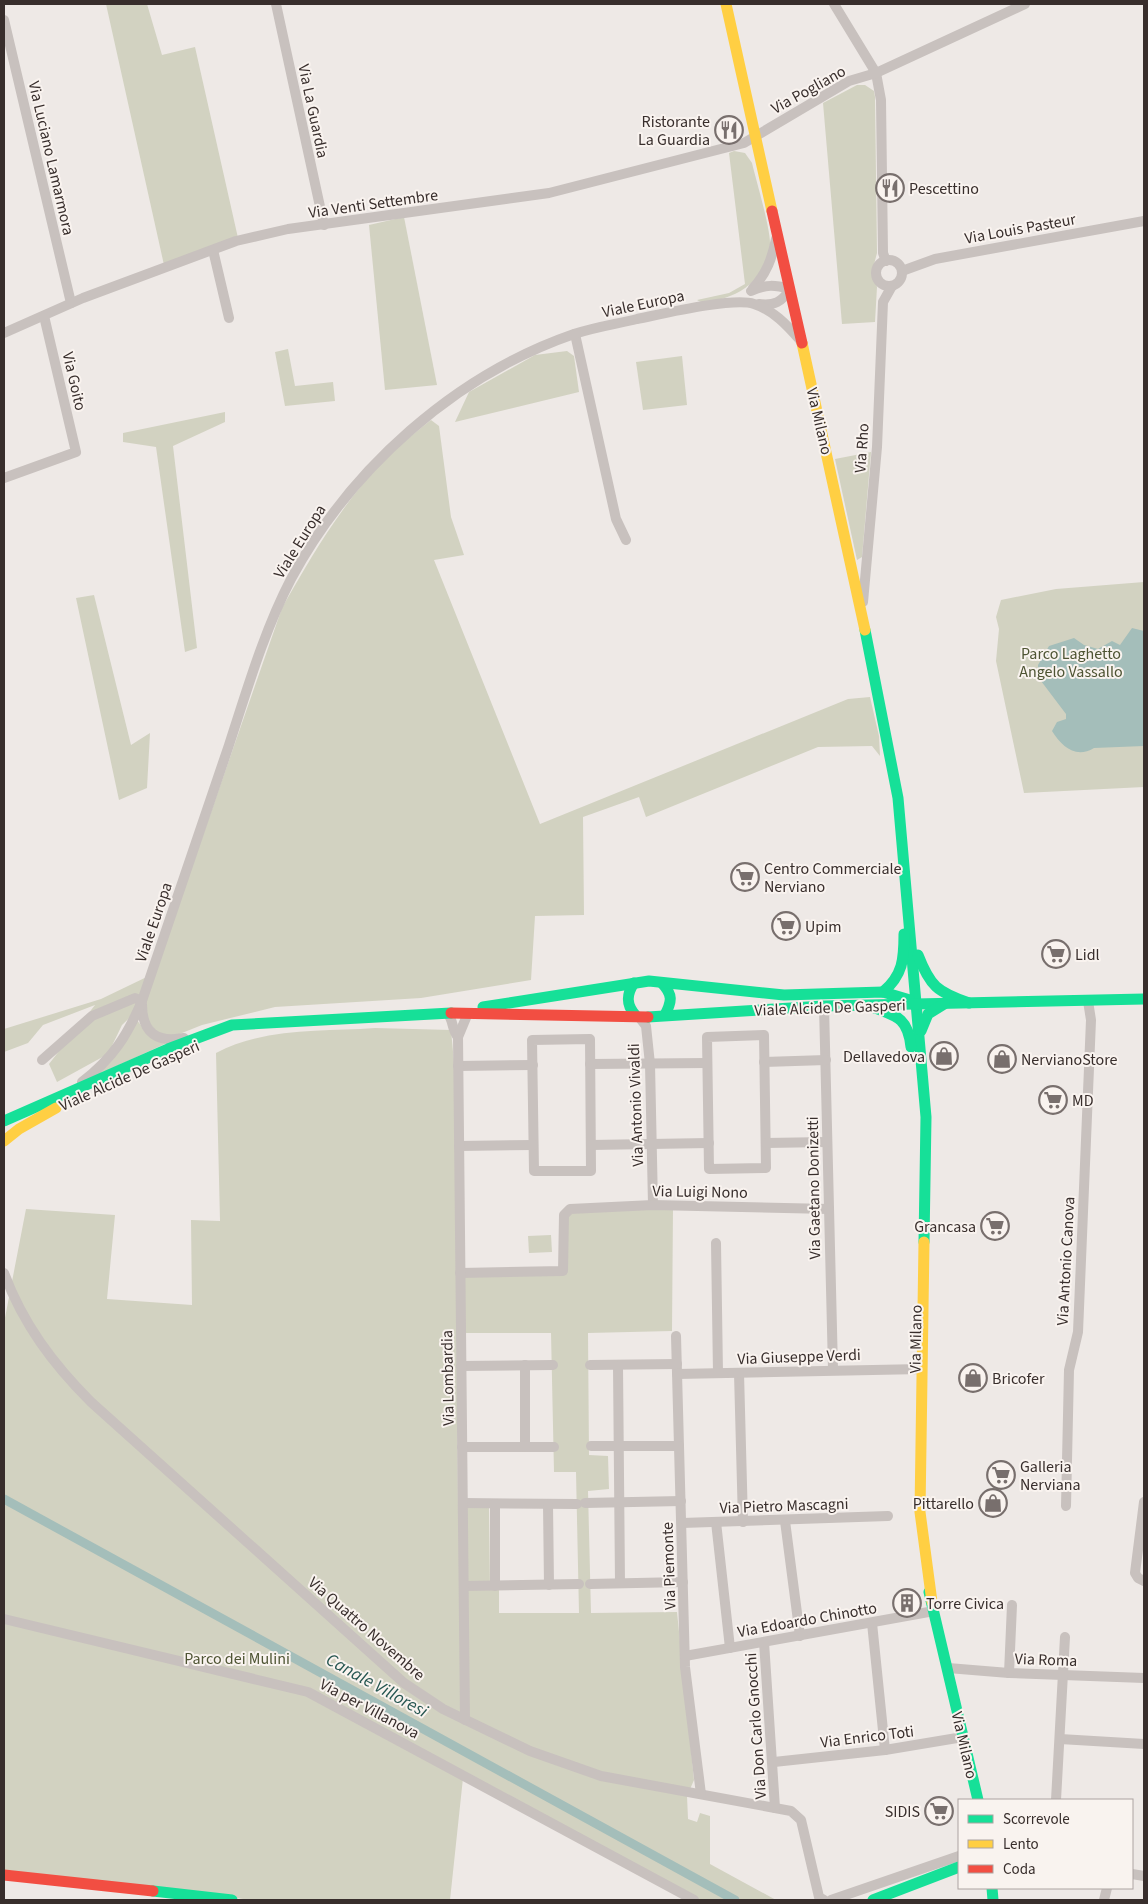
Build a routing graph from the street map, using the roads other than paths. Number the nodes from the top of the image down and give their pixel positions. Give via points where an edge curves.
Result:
1 (276, 4) edge
2 (726, 4) edge
3 (834, 4) edge
4 (1025, 4) edge
5 (4, 20) edge
6 (876, 73) junction
7 (755, 136) junction
8 (1144, 221) edge
9 (324, 224) junction
10 (777, 233) junction
11 (213, 250) junction
12 (886, 261) junction
13 (902, 271) junction
14 (892, 286) junction
15 (790, 289) junction
16 (751, 291) junction
17 (737, 301) junction
18 (71, 304) junction
19 (754, 304) junction
20 (44, 316) junction
21 (229, 318) dead end
22 (4, 333) edge
23 (575, 334) junction
24 (802, 342) junction
25 (4, 478) edge
26 (626, 540) dead end
27 (862, 613) junction
28 (903, 840) junction
29 (912, 938) junction
30 (634, 983) junction
31 (662, 983) junction
32 (882, 992) junction
33 (1144, 999) edge
34 (142, 1001) junction
35 (1092, 1001) junction
36 (918, 1003) junction
37 (969, 1003) junction
38 (944, 1004) junction
39 (824, 1006) junction
40 (872, 1006) junction
41 (454, 1014) junction
42 (661, 1015) junction
43 (637, 1016) junction
44 (260, 1023) junction
45 (648, 1034) junction
46 (204, 1035) junction
47 (458, 1036) junction
48 (920, 1038) junction
49 (42, 1060) dead end
50 (826, 1060) junction
51 (764, 1062) junction
52 (708, 1063) junction
53 (590, 1064) junction
54 (650, 1064) junction
55 (533, 1065) junction
56 (458, 1066) junction
57 (922, 1074) junction
58 (68, 1094) junction
59 (918, 1117) junction
60 (4, 1121) edge
61 (4, 1141) edge
62 (827, 1142) junction
63 (709, 1143) junction
64 (766, 1143) junction
65 (652, 1144) junction
66 (534, 1145) junction
67 (591, 1145) junction
68 (459, 1146) junction
69 (653, 1205) junction
70 (828, 1209) junction
71 (716, 1243) dead end
72 (4, 1273) edge
73 (460, 1273) junction
74 (676, 1336) dead end
75 (553, 1365) dead end
76 (461, 1366) junction
77 (525, 1366) junction
78 (590, 1366) dead end
79 (618, 1366) junction
80 (677, 1369) junction
81 (833, 1369) junction
82 (919, 1369) junction
83 (718, 1373) junction
84 (739, 1373) junction
85 (591, 1446) dead end
86 (618, 1446) junction
87 (679, 1446) junction
88 (462, 1447) junction
89 (525, 1447) junction
90 (554, 1447) dead end
91 (681, 1501) junction
92 (1144, 1502) edge
93 (463, 1503) junction
94 (619, 1503) junction
95 (495, 1504) junction
96 (548, 1504) junction
97 (1066, 1506) dead end
98 (888, 1516) dead end
99 (785, 1521) junction
100 (716, 1522) junction
101 (743, 1522) junction
102 (682, 1523) junction
103 (1144, 1581) edge
104 (683, 1582) junction
105 (620, 1583) junction
106 (579, 1584) dead end
107 (590, 1584) dead end
108 (549, 1585) junction
109 (464, 1586) junction
110 (494, 1586) junction
111 (1012, 1605) dead end
112 (933, 1606) junction
113 (4, 1619) edge
114 (872, 1623) junction
115 (800, 1636) junction
116 (1064, 1637) dead end
117 (764, 1642) junction
118 (730, 1648) junction
119 (685, 1656) junction
120 (948, 1668) junction
121 (1009, 1673) junction
122 (1064, 1675) junction
123 (1144, 1678) edge
124 (465, 1720) junction
125 (963, 1737) junction
126 (1060, 1739) junction
127 (1144, 1744) edge
128 (885, 1750) junction
129 (774, 1762) junction
130 (701, 1794) junction
131 (978, 1799) edge
132 (1056, 1799) edge
133 (775, 1808) junction
134 (958, 1856) edge
135 (958, 1867) edge
136 (4, 1874) edge
137 (232, 1900) edge
138 (694, 1900) edge
139 (824, 1900) edge
140 (831, 1900) edge
141 (873, 1900) edge

1 - 9 street, Via La Guardia
2 - 7 street, Via Milano
3 - 6 street
4 - 6 street, Via Pogliano
5 - 18 street, Via Luciano Lamarmora
6 - 7 street, Via Pogliano via 849,81
6 - 12 street via 881,100 882,253
7 - 9 street, Via Venti Settembre via 744,143 550,193
7 - 10 street, Via Milano
8 - 13 street, Via Louis Pasteur via 935,259
9 - 11 street, Via Venti Settembre via 236,241
10 - 15 street, Via Milano
10 - 16 street, Viale Europa via 769,265
11 - 18 street, Via Venti Settembre
11 - 21 street
12 - 13 street via 898,264
12 - 14 street via 879,265 876,274 883,285
13 - 14 street, Via Rho via 898,282
14 - 27 street, Via Rho via 883,302
15 - 16 street via 772,284
15 - 19 street via 783,300 775,304
15 - 24 street, Via Milano
16 - 17 street, Viale Europa
17 - 19 street, Viale Europa
17 - 23 street, Viale Europa
18 - 20 street, Via Venti Settembre
19 - 24 street, Viale Europa via 777,317
20 - 22 street, Via Venti Settembre
20 - 25 street, Via Goito via 76,452
23 - 26 street via 616,519
23 - 34 street, Viale Europa via 497,370 429,416 380,459 316,538 272,622
24 - 27 street, Via Milano
27 - 28 street, Via Milano via 884,718
28 - 29 street, Via Milano
28 - 32 street, Via Milano via 904,965 895,983
29 - 36 street, Via Milano
29 - 37 street via 929,982 939,993
30 - 31 street, Viale Alcide De Gasperi
30 - 41 street, Viale Alcide De Gasperi
30 - 43 street via 627,1001 629,1010
31 - 32 street, Viale Alcide De Gasperi via 784,995
31 - 42 street via 670,992 672,1001
32 - 36 street, Viale Alcide De Gasperi
33 - 35 street
34 - 46 street via 145,1024 159,1038 172,1040
34 - 49 street via 135,998 92,1016
34 - 58 street, Viale Europa via 131,1027 110,1057
35 - 37 street
35 - 97 street, Via Antonio Canova via 1078,1332 1070,1370
36 - 38 street
36 - 40 street, Viale Alcide De Gasperi
36 - 48 street, Via Milano
37 - 38 street
38 - 48 street via 927,1014
39 - 40 street, Viale Alcide De Gasperi
39 - 42 street, Viale Alcide De Gasperi
39 - 50 street, Via Gaetano Donizetti
40 - 59 street via 896,1016 910,1029
41 - 43 street, Viale Alcide De Gasperi
41 - 44 street, Viale Alcide De Gasperi
41 - 47 street, Via Lombardia
41 - 47 street, Via Lombardia via 453,1028
42 - 43 street, Viale Alcide De Gasperi
42 - 45 street, Via Antonio Vivaldi via 650,1026
43 - 45 street, Via Antonio Vivaldi
44 - 46 street, Viale Alcide De Gasperi via 232,1025
44 - 61 street, Viale Alcide De Gasperi via 210,1039 123,1076 41,1115
45 - 54 street, Via Antonio Vivaldi
46 - 58 street, Viale Alcide De Gasperi
47 - 56 street, Via Lombardia
48 - 57 street, Via Milano
50 - 51 street
50 - 62 street, Via Gaetano Donizetti
51 - 52 street via 764,1035 707,1037
51 - 64 street
52 - 54 street
52 - 63 street
53 - 54 street
53 - 55 street via 590,1039 532,1040
53 - 67 street
54 - 65 street, Via Antonio Vivaldi
55 - 56 street
55 - 66 street
56 - 68 street, Via Lombardia
57 - 59 street, Via Milano
57 - 82 street, Via Milano via 926,1117
58 - 60 street, Viale Alcide De Gasperi
59 - 82 street, Via Milano
62 - 64 street
62 - 70 street, Via Gaetano Donizetti
63 - 64 street via 710,1168 766,1168
63 - 65 street
65 - 67 street
65 - 69 street, Via Antonio Vivaldi
66 - 67 street via 534,1171 591,1171
66 - 68 street
68 - 73 street, Via Lombardia
69 - 70 street, Via Luigi Nono
69 - 73 street, Via Luigi Nono via 570,1208 564,1214 563,1271
70 - 81 street, Via Gaetano Donizetti
71 - 83 street
72 - 124 street, Via Quattro Novembre via 24,1320 42,1348 91,1402 404,1683
73 - 76 street, Via Lombardia
74 - 80 street, Via Piemonte
75 - 77 street
76 - 77 street
76 - 88 street, Via Lombardia
77 - 89 street
78 - 79 street, Via Giuseppe Verdi
79 - 80 street, Via Giuseppe Verdi
79 - 86 street
80 - 83 street, Via Giuseppe Verdi
80 - 87 street, Via Piemonte
81 - 82 street, Via Giuseppe Verdi
81 - 84 street, Via Giuseppe Verdi
82 - 112 street, Via Milano via 920,1512
83 - 84 street, Via Giuseppe Verdi
84 - 101 street
85 - 86 street
86 - 87 street
86 - 94 street
87 - 91 street, Via Piemonte
88 - 89 street
88 - 93 street, Via Lombardia
89 - 90 street
91 - 94 street
91 - 102 street, Via Piemonte
92 - 103 street via 1135,1573
93 - 95 street
93 - 109 street, Via Lombardia
94 - 96 street
94 - 105 street
95 - 96 street
95 - 110 street
96 - 108 street
98 - 99 street, Via Pietro Mascagni
99 - 101 street, Via Pietro Mascagni
99 - 115 street
100 - 101 street, Via Pietro Mascagni
100 - 102 street, Via Pietro Mascagni
100 - 118 street
102 - 104 street, Via Piemonte
104 - 105 street
104 - 119 street, Via Piemonte
105 - 107 street
106 - 108 street
108 - 110 street
109 - 110 street
109 - 124 street, Via Lombardia
111 - 121 street
112 - 114 street, Via Edoardo Chinotto
112 - 120 street, Via Milano
113 - 138 street, Via per Villanova via 308,1692
114 - 115 street, Via Edoardo Chinotto
114 - 128 street
115 - 117 street, Via Edoardo Chinotto
116 - 122 street
117 - 118 street, Via Edoardo Chinotto
117 - 129 street, Via Don Carlo Gnocchi
118 - 119 street, Via Edoardo Chinotto
119 - 130 street, Via Piemonte
120 - 121 street, Via Roma
120 - 125 street, Via Milano
121 - 122 street, Via Roma
122 - 123 street, Via Roma
122 - 126 street
124 - 130 street, Via Quattro Novembre via 530,1751 601,1776
125 - 128 street, Via Enrico Toti
125 - 131 street, Via Milano
126 - 127 street
126 - 132 street
128 - 129 street, Via Enrico Toti
129 - 133 street, Via Don Carlo Gnocchi
130 - 133 street, Via Quattro Novembre
133 - 139 street, Via Quattro Novembre via 791,1812 801,1820 819,1897
134 - 140 street
135 - 141 street
136 - 137 street

